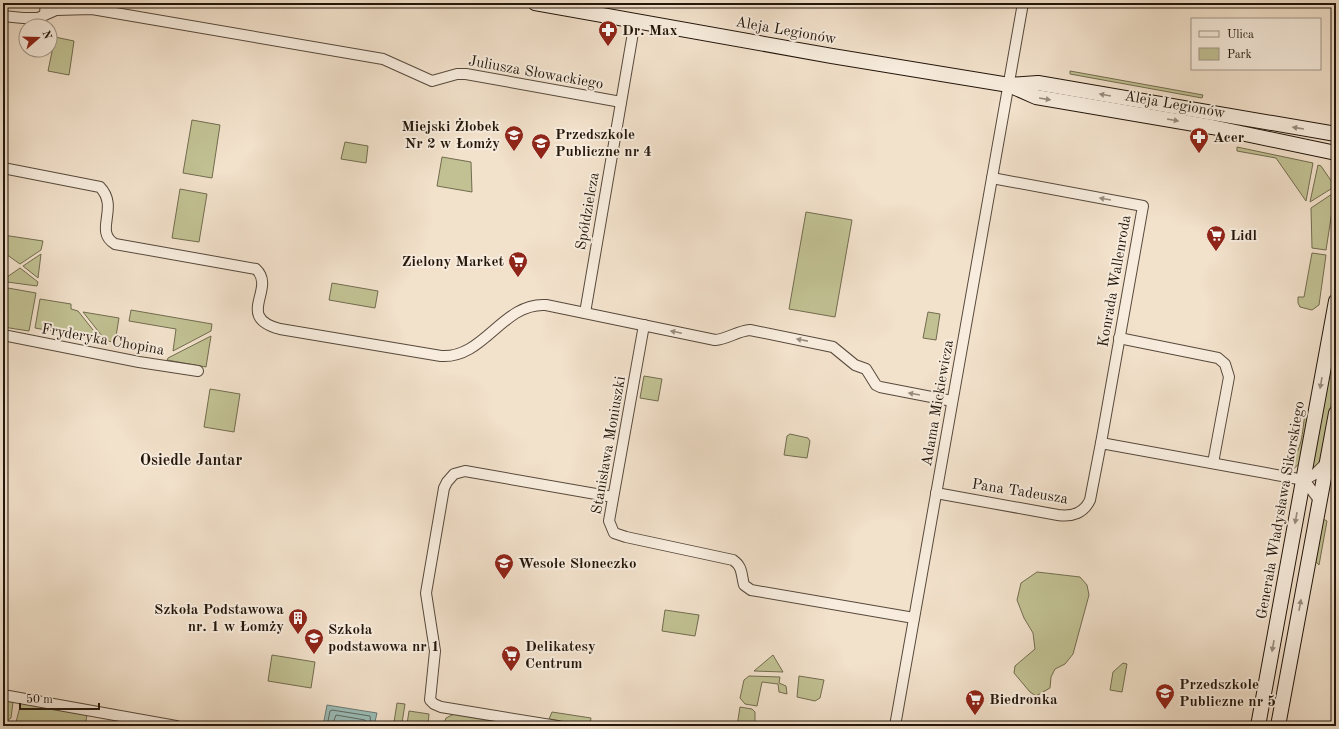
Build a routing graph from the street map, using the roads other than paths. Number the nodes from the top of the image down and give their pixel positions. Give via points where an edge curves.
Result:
1 (534, 3) edge
2 (1023, 3) edge
3 (46, 8) edge
4 (3, 16) edge
5 (635, 21) junction
6 (1009, 85) junction
7 (621, 102) junction
8 (1336, 134) edge
9 (1336, 153) edge
10 (3, 168) edge
11 (992, 178) junction
12 (1336, 301) edge
13 (585, 313) junction
14 (644, 325) junction
15 (3, 335) edge
16 (1119, 338) junction
17 (198, 371) dead end
18 (952, 401) junction
19 (1336, 412) edge
20 (1101, 443) junction
21 (1327, 462) junction
22 (1213, 464) junction
23 (1304, 480) junction
24 (936, 493) junction
25 (613, 497) junction
26 (1320, 501) junction
27 (914, 618) junction
28 (3, 695) edge
29 (176, 726) edge
30 (557, 726) edge
31 (895, 726) edge
32 (1258, 726) edge
33 (1278, 726) edge

1 - 5 main road, Aleja Legionów
2 - 6 street, Adama Mickiewicza
3 - 4 street, Juliusza Słowackiego via 38,18
3 - 7 street, Juliusza Słowackiego via 92,9 299,43 383,59 432,81 466,74
5 - 6 main road, Aleja Legionów
5 - 7 street, Spółdzielcza
8 -> 6 main road, Aleja Legionów via 1038,84
6 -> 9 main road, Aleja Legionów via 1036,97 1212,127
6 - 11 street, Adama Mickiewicza
7 - 13 street, Spółdzielcza
10 - 13 street via 100,187 109,205 107,237 115,244 256,269 261,283 258,314 260,319 269,326 280,329 452,357 472,347 517,312 526,308 546,305
16 -> 11 street, Konrada Wallenroda via 1143,206
11 - 18 street, Adama Mickiewicza
12 -> 23 main road, Generała Władysława Sikorskiego
13 - 14 street
18 -> 14 street via 880,387 866,369 833,347 750,330 715,340
14 - 25 street, Stanisława Moniuszki
15 - 17 street, Fryderyka Chopina
16 - 20 street, Konrada Wallenroda
16 - 22 street via 1218,358 1226,364 1229,377
18 - 24 street, Adama Mickiewicza
19 - 21 main road
20 - 22 street
20 - 24 street, Pana Tadeusza via 1090,500 1086,507 1075,514 1058,515
21 - 23 street via 1315,474
21 - 26 main road
22 - 23 street
23 - 26 street
23 -> 32 main road, Generała Władysława Sikorskiego
24 - 27 street, Adama Mickiewicza
25 - 27 street, Stanisława Moniuszki via 609,522 612,530 618,535 733,560 740,566 747,588
25 - 30 street via 465,470 450,478 442,494 426,593 435,651 430,700 440,707
33 -> 26 main road
27 - 31 street, Adama Mickiewicza
28 - 29 street

